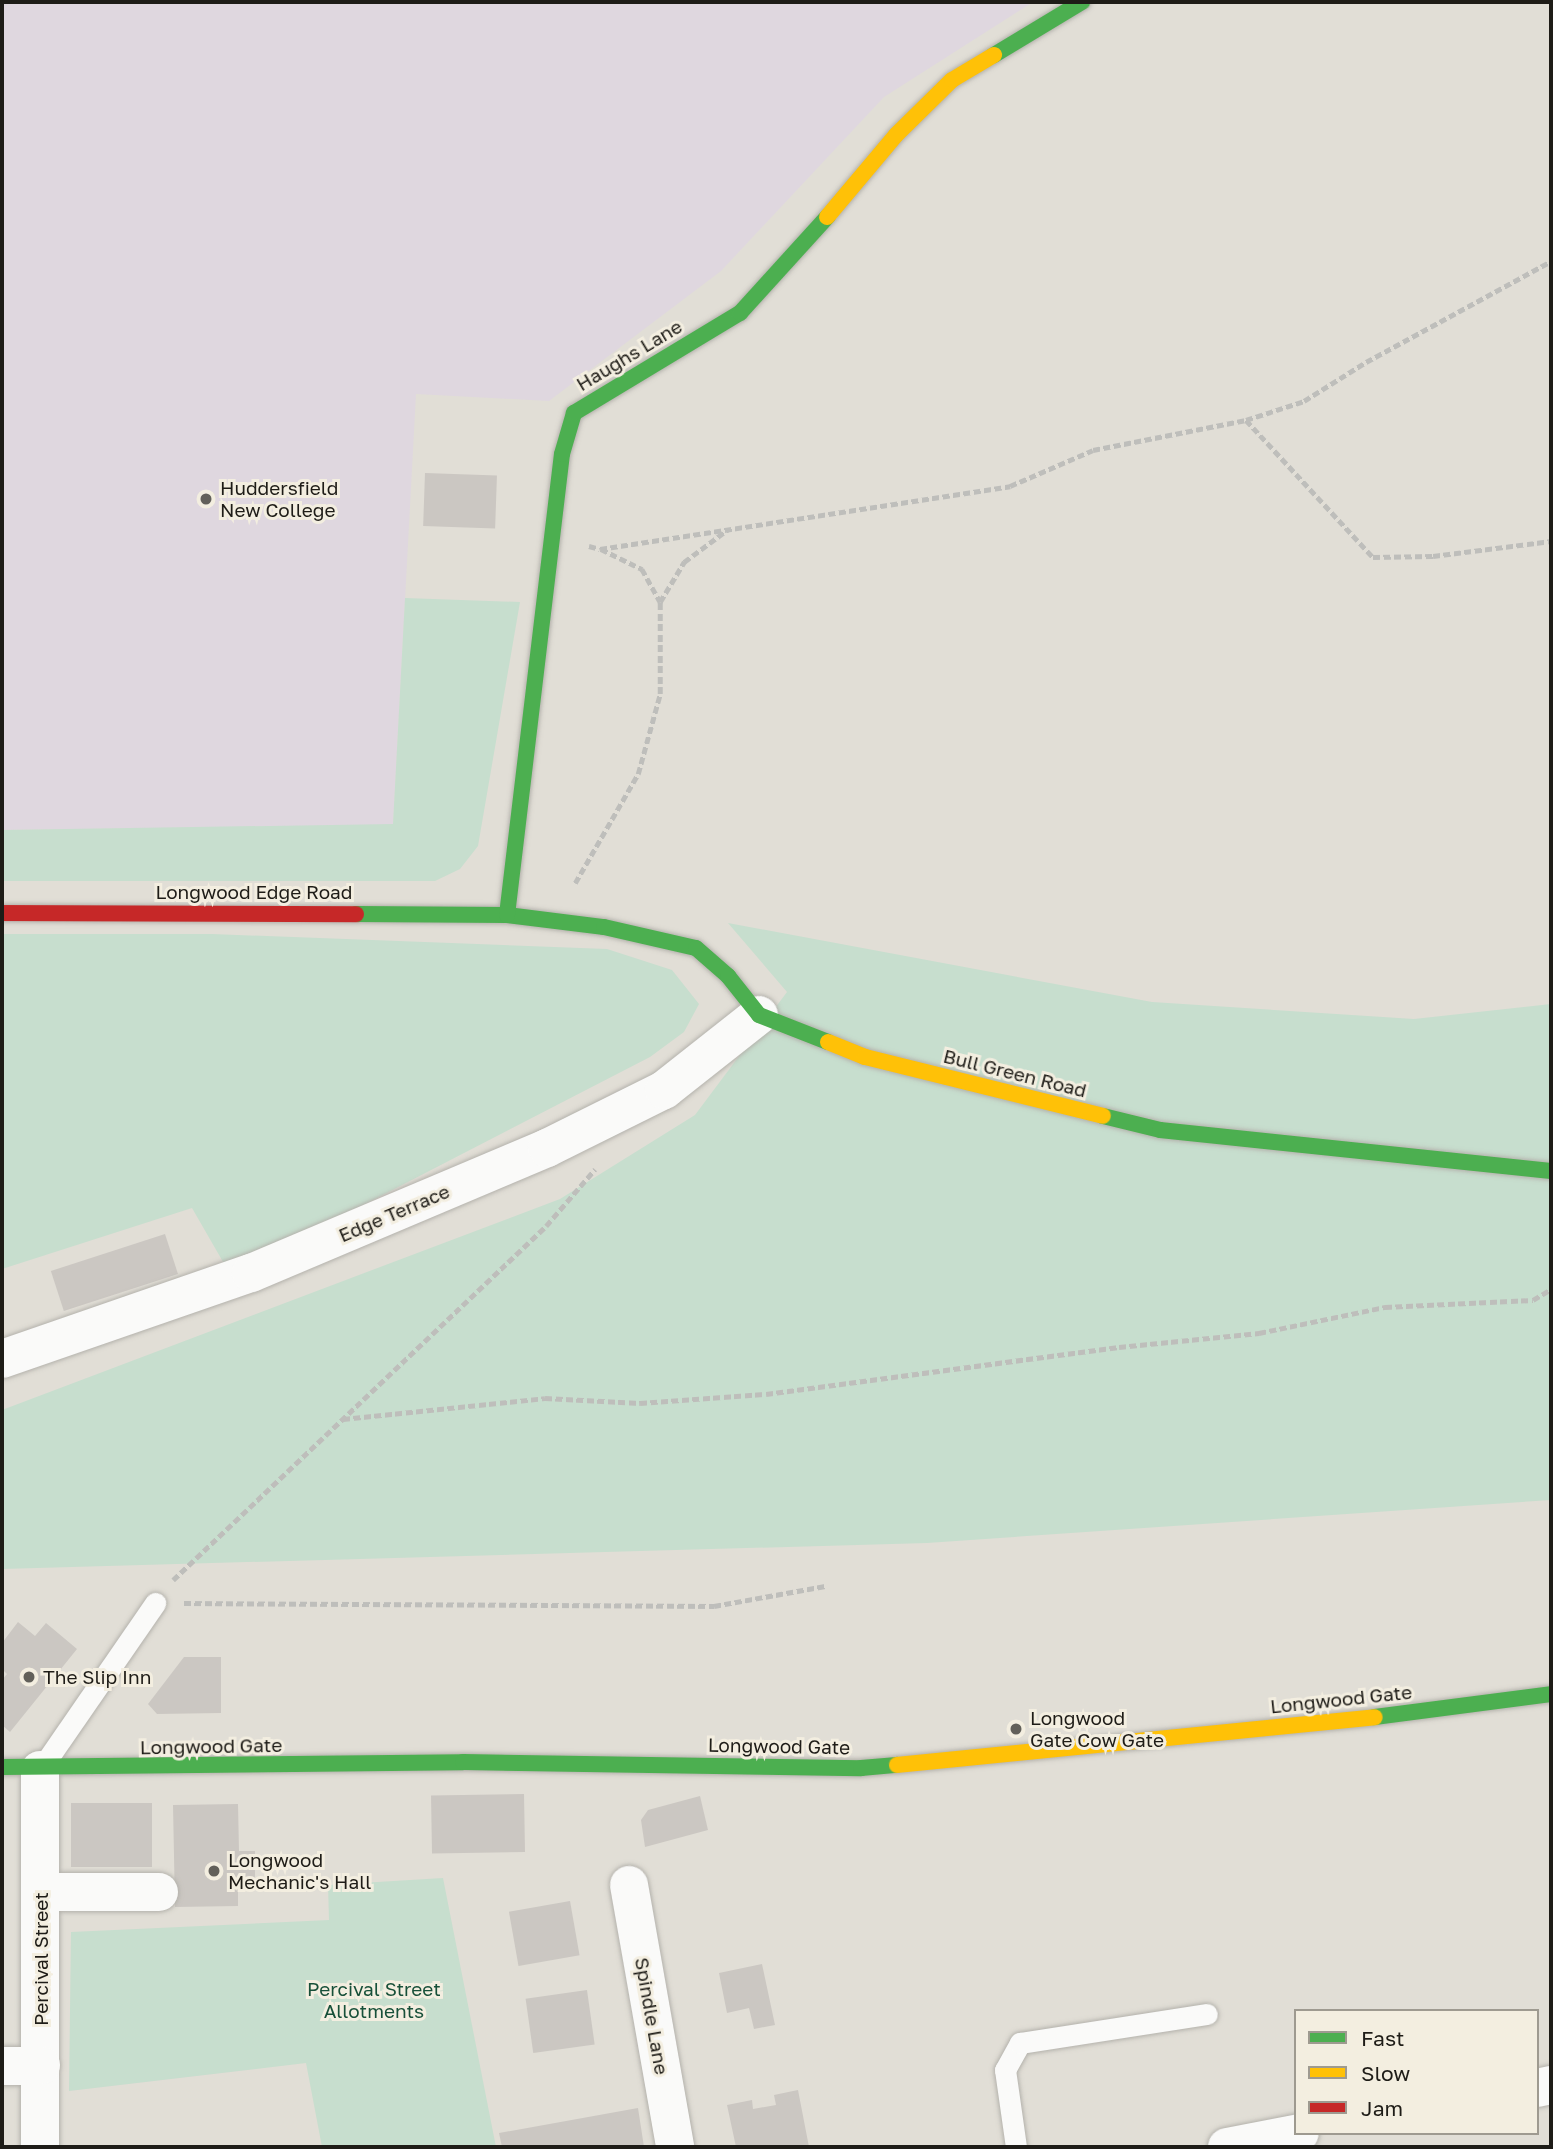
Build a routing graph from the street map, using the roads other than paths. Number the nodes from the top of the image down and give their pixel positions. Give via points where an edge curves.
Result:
1 (1082, 2) edge
2 (2, 913) edge
3 (507, 915) junction
4 (759, 1014) junction
5 (1551, 1171) edge
6 (2, 1359) edge
7 (155, 1603) road end
8 (1551, 1694) edge
9 (2, 1768) edge
10 (40, 1770) junction
11 (629, 1885) dead end
12 (41, 1892) junction
13 (159, 1892) dead end
14 (1207, 2014) dead end
15 (41, 2065) junction
16 (2, 2066) edge
17 (1294, 2134) edge
18 (40, 2147) edge
19 (675, 2147) edge
20 (1016, 2147) edge
21 (1227, 2147) edge

1 - 3 street, Haughs Lane via 952,80 896,135 740,313 574,414 562,454
2 - 3 street, Longwood Edge Road
3 - 4 street, Bull Green Road via 696,948 728,976
4 - 5 street, Bull Green Road via 865,1057 1160,1130
4 - 6 street, Edge Terrace via 664,1090 547,1148 251,1273
7 - 10 lane
8 - 10 street, Longwood Gate via 1355,1720 861,1768 463,1762
9 - 10 street, Longwood Gate
10 - 12 street, Percival Street
11 - 19 street, Spindle Lane
12 - 13 street
12 - 15 street, Percival Street
14 - 20 lane via 1020,2043 1005,2070
15 - 16 street
15 - 18 street, Percival Street
17 - 21 street

